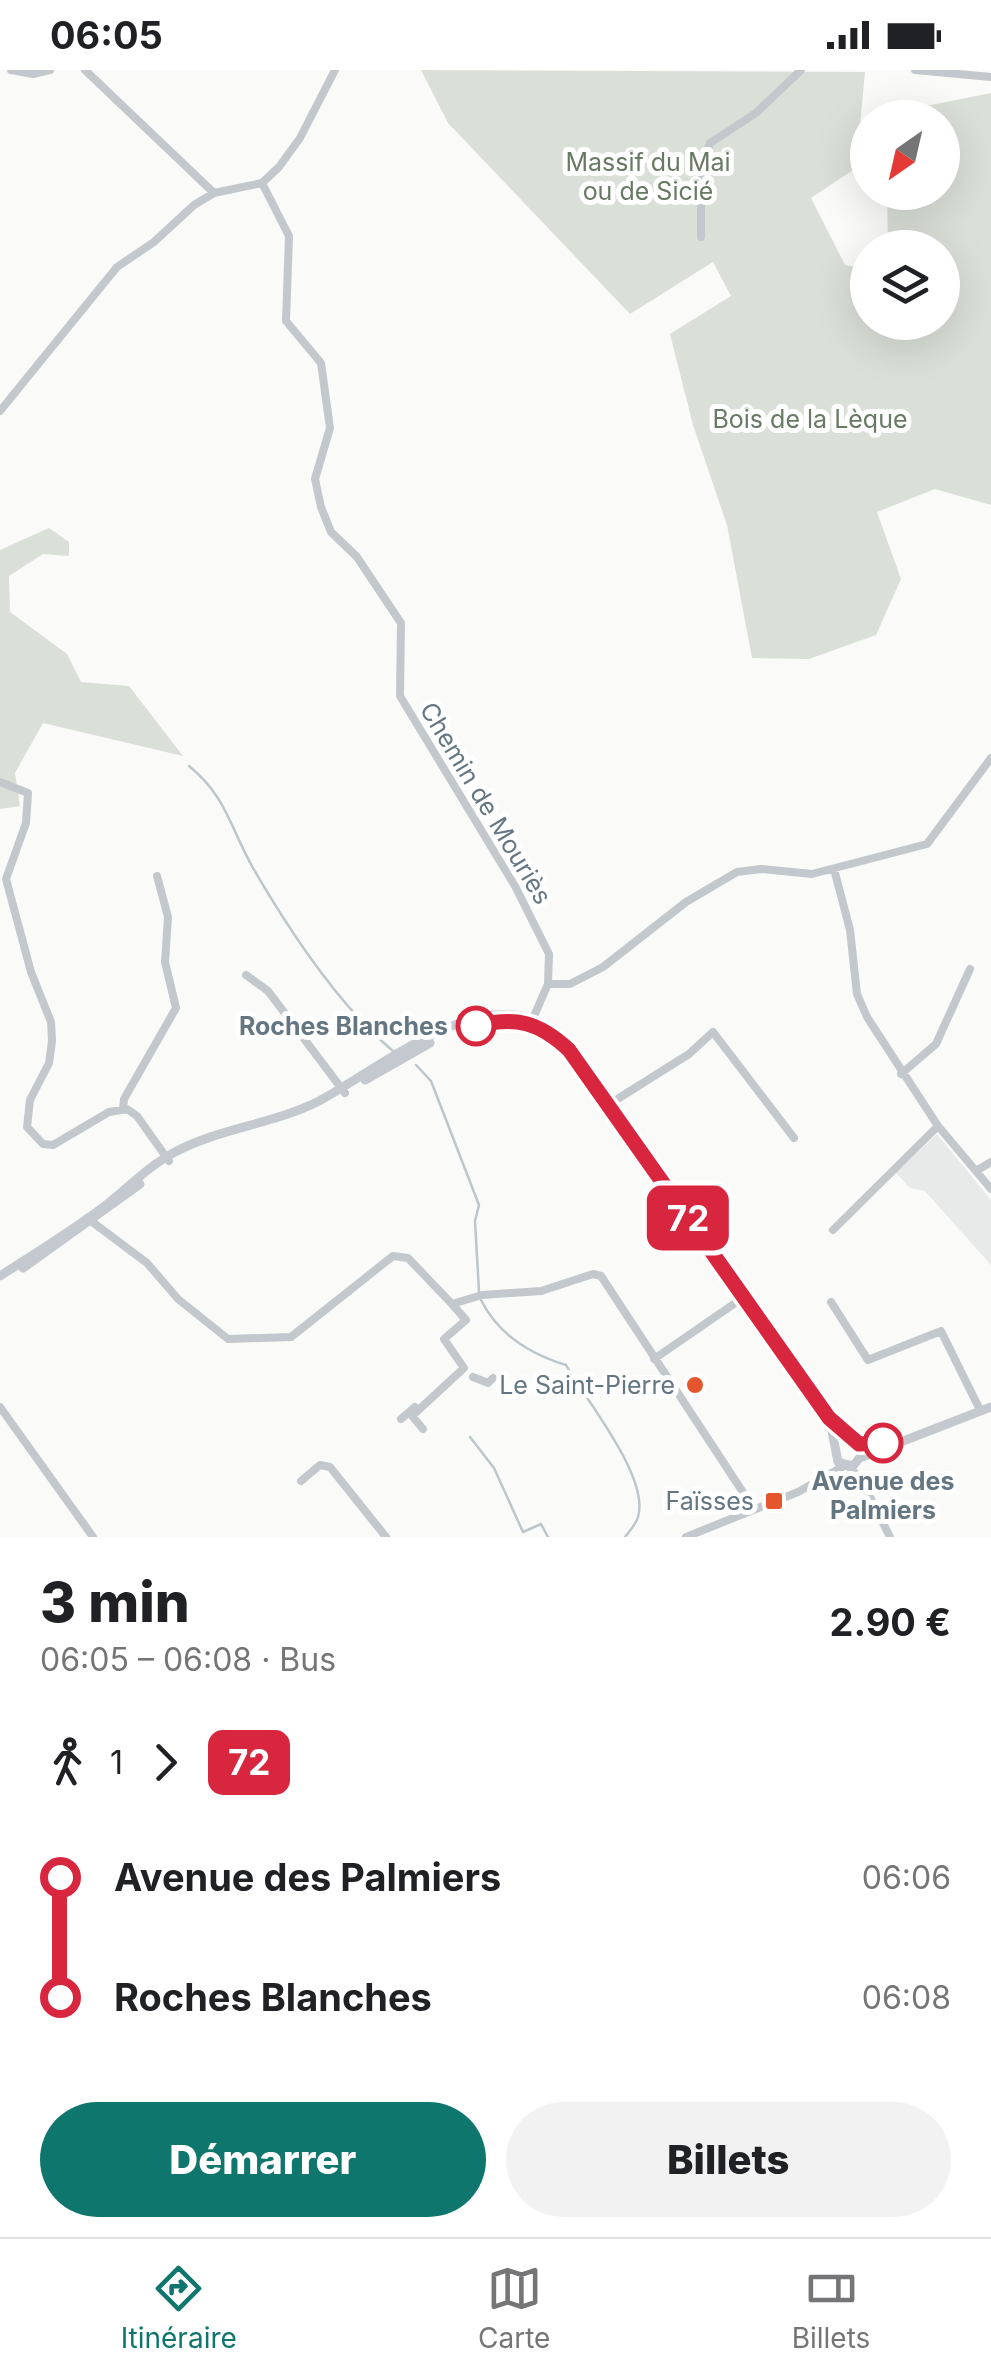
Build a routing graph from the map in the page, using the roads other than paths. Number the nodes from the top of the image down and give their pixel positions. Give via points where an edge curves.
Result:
1 (11, 70) edge
2 (50, 70) edge
3 (85, 70) edge
4 (335, 70) edge
5 (801, 70) edge
6 (915, 70) edge
7 (991, 77) edge
8 (262, 184) junction
9 (214, 193) junction
10 (701, 237) dead end
11 (0, 411) edge
12 (991, 758) edge
13 (0, 782) edge
14 (834, 868) junction
15 (157, 876) dead end
16 (970, 969) dead end
17 (246, 974) dead end
18 (548, 984) junction
19 (532, 1020) junction
20 (901, 1074) junction
21 (343, 1090) junction
22 (608, 1105) junction
23 (123, 1109) junction
24 (938, 1126) junction
25 (794, 1138) dead end
26 (168, 1159) junction
27 (991, 1165) edge
28 (976, 1171) junction
29 (988, 1185) edge
30 (89, 1221) junction
31 (833, 1230) dead end
32 (0, 1279) edge
33 (744, 1296) junction
34 (831, 1302) dead end
35 (452, 1304) junction
36 (654, 1359) junction
37 (464, 1368) junction
38 (494, 1378) dead end
39 (438, 1392) junction
40 (0, 1407) edge
41 (986, 1408) edge
42 (829, 1418) junction
43 (401, 1420) dead end
44 (423, 1429) dead end
45 (854, 1441) junction
46 (898, 1442) junction
47 (835, 1451) junction
48 (854, 1463) junction
49 (824, 1476) junction
50 (301, 1481) dead end
51 (754, 1510) junction
52 (703, 1534) edge
53 (93, 1537) edge
54 (386, 1537) edge
55 (686, 1537) edge
56 (890, 1537) edge

1 - 2 street
3 - 9 street
4 - 8 street via 300,138
5 - 10 street via 756,113 710,143 701,167
6 - 7 street
8 - 9 street
8 - 18 street, Chemin de Mouriès via 289,236 286,321 321,363 330,428 315,479 321,507 331,532 357,557 402,623 400,696 541,935 549,954
9 - 11 street via 118,267
12 - 14 street via 927,844
13 - 23 street via 28,793 26,823 6,879 52,1032 27,1128 43,1144 54,1145
14 - 18 street via 800,875 761,868 737,872 686,902 603,967 570,984
14 - 20 street via 857,994
15 - 23 street via 168,917 166,962 176,1008
16 - 20 street via 936,1044
17 - 21 street via 268,991
18 - 19 street
19 - 21 main road via 501,1014 443,1031
19 - 22 main road via 551,1029
20 - 24 street
21 - 26 main road via 308,1112
22 - 25 street via 713,1032
22 - 33 main road
23 - 26 street via 137,1116
24 - 28 street
24 - 31 street
26 - 30 main road
27 - 28 street
27 - 29 street
28 - 29 street
30 - 32 main road
30 - 35 street via 147,1263 228,1340 291,1337 393,1256 408,1258
33 - 36 street
33 - 42 main road
34 - 41 street via 868,1360 941,1331
35 - 36 street via 542,1291 593,1274
35 - 37 street via 466,1320 444,1338
36 - 51 street
37 - 38 street via 488,1383
37 - 39 street
39 - 43 street
39 - 44 street via 412,1416
40 - 53 street
41 - 46 main road
42 - 45 main road
42 - 47 main road
45 - 46 main road
45 - 47 main road
45 - 48 main road
46 - 48 main road
47 - 48 main road
47 - 49 street
48 - 49 street
48 - 56 street
49 - 51 street
50 - 54 street via 320,1465 330,1466
51 - 52 street
52 - 55 street

